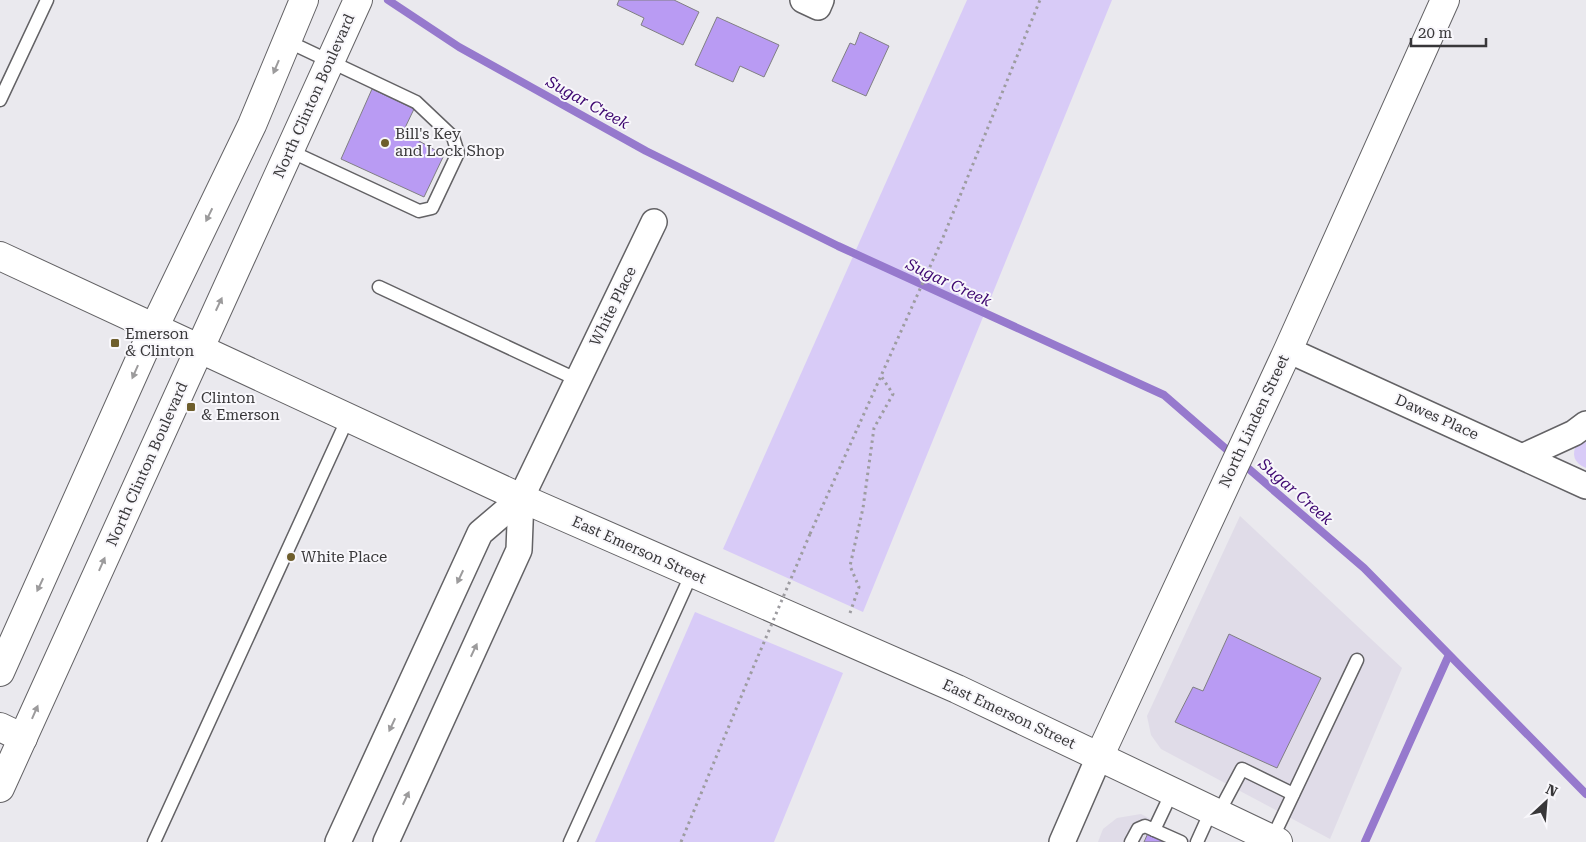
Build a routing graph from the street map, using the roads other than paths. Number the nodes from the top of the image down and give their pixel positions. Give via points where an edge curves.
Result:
1 (47, 0) edge
2 (358, 0) edge
3 (803, 0) edge
4 (821, 0) edge
5 (1445, 0) edge
6 (303, 3) edge
7 (287, 40) junction
8 (330, 61) junction
9 (0, 100) edge
10 (290, 151) junction
11 (654, 222) dead end
12 (0, 256) edge
13 (378, 287) dead end
14 (154, 328) junction
15 (199, 349) junction
16 (1288, 350) junction
17 (578, 380) junction
18 (348, 418) junction
19 (1586, 424) edge
20 (1524, 456) junction
21 (1586, 486) edge
22 (521, 498) junction
23 (692, 573) junction
24 (1357, 660) dead end
25 (0, 672) edge
26 (11, 732) edge
27 (1099, 757) junction
28 (0, 788) edge
29 (1172, 792) junction
30 (1293, 794) junction
31 (1215, 812) junction
32 (1154, 830) junction
33 (1260, 838) edge
34 (154, 842) edge
35 (338, 842) edge
36 (386, 842) edge
37 (570, 842) edge
38 (1062, 842) edge
39 (1131, 842) edge
40 (1180, 842) edge
41 (1197, 842) edge

1 - 9 lane
2 - 8 main road, North Clinton Boulevard
3 - 4 street via 818,6
5 - 16 main road, North Linden Street
6 - 7 main road
7 - 8 lane
7 -> 14 main road via 252,125
8 - 10 main road, North Clinton Boulevard
8 - 10 lane via 416,102 454,137 458,152 432,208 419,211
15 -> 10 main road, North Clinton Boulevard
11 - 17 street, White Place
12 - 14 main road, East Emerson Street
13 - 17 lane
14 - 15 main road, East Emerson Street
14 -> 25 main road
15 - 18 main road, East Emerson Street
26 -> 15 main road, North Clinton Boulevard
16 - 20 street, Dawes Place
16 - 27 main road, North Linden Street
17 - 22 street, White Place
18 - 22 main road, East Emerson Street
18 - 34 lane
19 - 20 street
20 - 21 street, Dawes Place
22 - 23 main road, East Emerson Street
22 -> 35 street, White Place via 480,533
36 -> 22 street, White Place via 519,550
23 - 27 main road, East Emerson Street via 957,689
23 - 37 lane
24 - 30 lane
26 - 28 main road, North Clinton Boulevard
27 - 29 main road, East Emerson Street
27 - 38 street, North Linden Street
29 - 31 main road, East Emerson Street
29 - 32 lane
30 - 31 lane via 1242,769
30 - 33 lane
31 - 33 main road, East Emerson Street
31 - 41 lane
32 - 39 lane via 1140,826
32 - 40 lane

